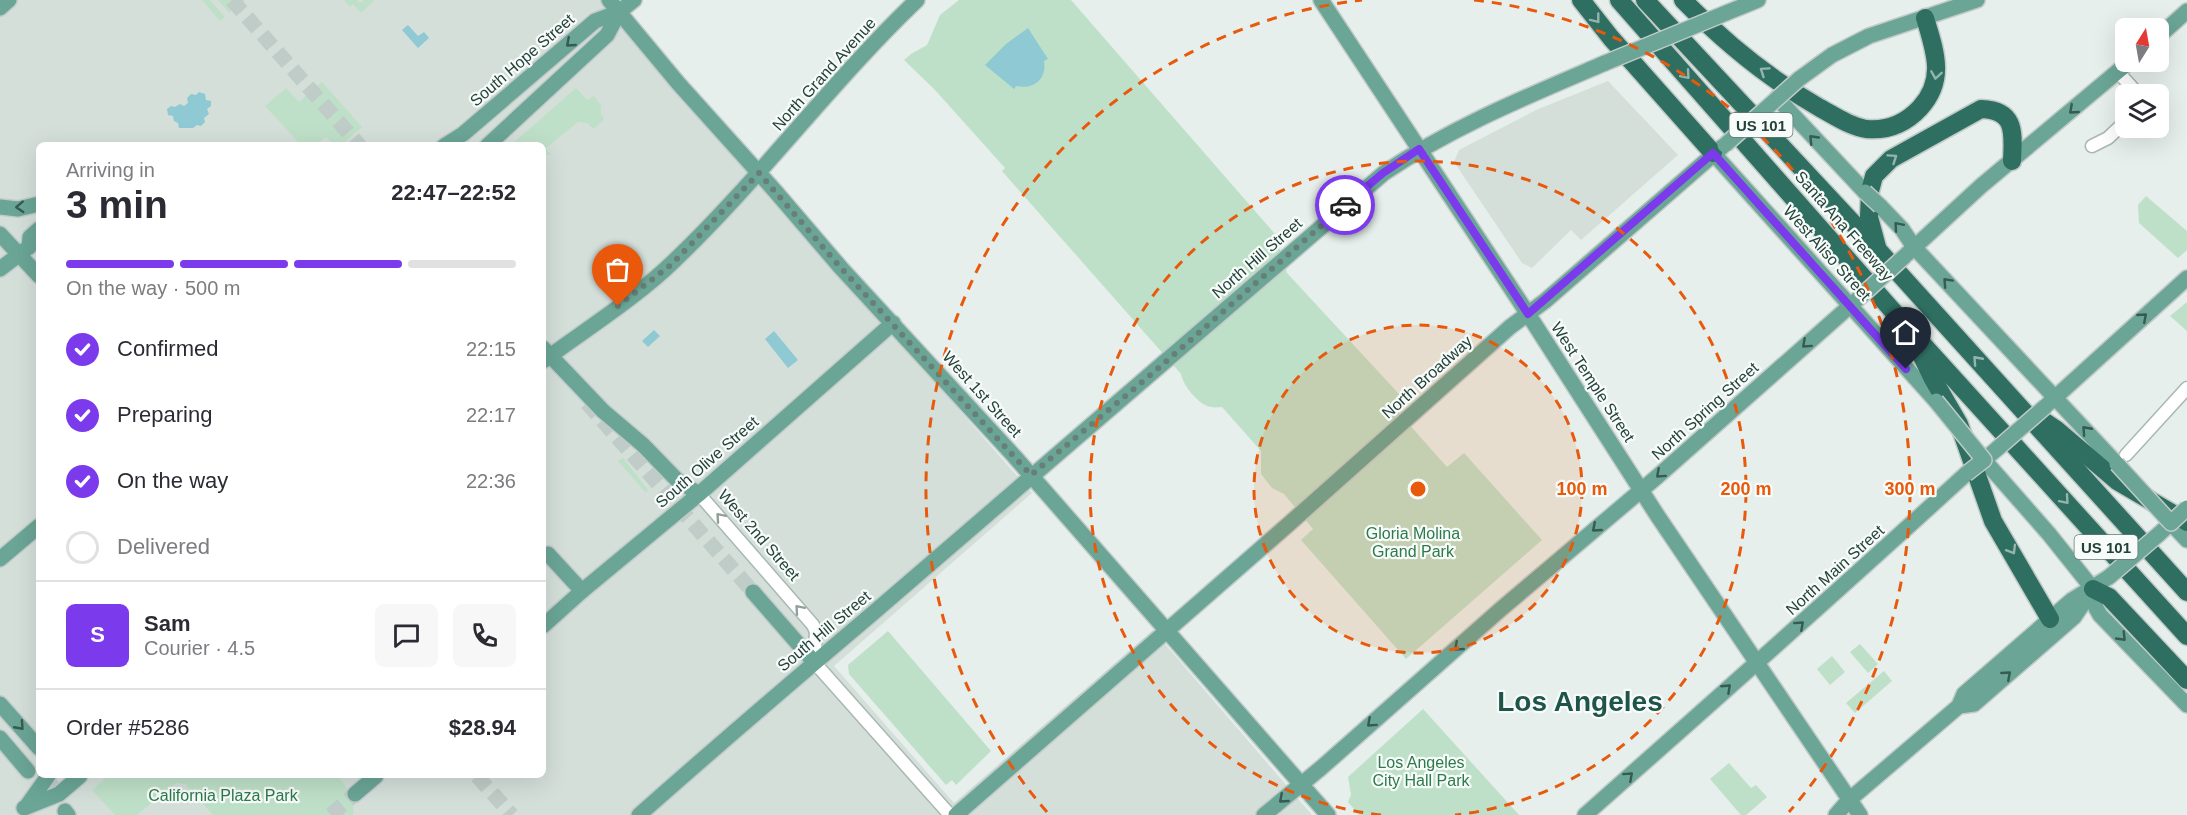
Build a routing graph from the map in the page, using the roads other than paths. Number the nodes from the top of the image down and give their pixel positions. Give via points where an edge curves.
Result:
1 (9, 0) edge
2 (634, 0) edge
3 (917, 0) edge
4 (1321, 0) edge
5 (1581, 0) edge
6 (1619, 0) edge
7 (1645, 0) edge
8 (1683, 0) edge
9 (1758, 0) edge
10 (1977, 0) edge
11 (614, 6) edge
12 (0, 8) edge
13 (2187, 11) edge
14 (1925, 18) junction
15 (2169, 27) edge
16 (2118, 72) edge
17 (1777, 98) junction
18 (2115, 131) edge
19 (450, 142) edge
20 (489, 142) edge
21 (2092, 146) dead end
22 (1419, 149) junction
23 (1719, 149) junction
24 (2012, 161) junction
25 (759, 173) junction
26 (36, 205) edge
27 (0, 207) edge
28 (36, 232) edge
29 (0, 234) edge
30 (1877, 249) junction
31 (29, 250) edge
32 (1910, 252) junction
33 (36, 268) edge
34 (0, 269) edge
35 (2187, 278) edge
36 (1855, 301) junction
37 (1528, 314) junction
38 (893, 323) junction
39 (1907, 327) junction
40 (546, 354) edge
41 (546, 356) edge
42 (2187, 388) edge
43 (2051, 402) junction
44 (2016, 403) junction
45 (2122, 459) junction
46 (1984, 460) junction
47 (1031, 475) junction
48 (1641, 490) junction
49 (699, 494) junction
50 (2187, 508) edge
51 (36, 529) edge
52 (2182, 531) edge
53 (548, 554) dead end
54 (0, 559) edge
55 (2093, 589) junction
56 (582, 591) junction
57 (753, 592) tunnel mouth
58 (2187, 592) edge
59 (2050, 619) junction
60 (546, 623) edge
61 (1167, 630) junction
62 (2187, 636) edge
63 (814, 662) junction
64 (1756, 663) junction
65 (2187, 680) edge
66 (0, 704) edge
67 (2187, 705) edge
68 (1959, 706) junction
69 (0, 738) edge
70 (36, 745) edge
71 (0, 754) edge
72 (17, 757) junction
73 (28, 771) dead end
74 (46, 778) tunnel mouth
75 (78, 778) edge
76 (374, 778) edge
77 (1301, 783) junction
78 (355, 794) tunnel mouth
79 (1848, 800) junction
80 (21, 812) edge
81 (639, 815) edge
82 (950, 815) edge
83 (956, 815) edge
84 (1264, 815) edge
85 (1328, 815) edge
86 (1585, 815) edge
87 (1836, 815) edge
88 (1860, 815) edge

1 - 12 main road
2 - 11 main road
3 - 25 main road, North Grand Avenue
4 - 22 main road, West Temple Street
5 -> 23 highway via 1611,38
6 -> 39 highway, Santa Ana Freeway / US 101
7 - 30 highway, Santa Ana Freeway / US 101
14 -> 8 highway via 1937,62 1935,83 1925,103 1899,125 1864,128 1810,102 1749,61
9 - 22 main road, North Hill Street, bridge via 1473,120
10 - 14 main road
11 -> 19 main road, South Hope Street
11 - 20 main road via 607,35
11 - 25 main road, West 1st Street
13 - 15 main road
14 - 17 main road, North Broadway, bridge via 1849,45
16 -> 24 main road, North Spring Street
17 - 23 main road, North Broadway, bridge
32 -> 17 main road, bridge via 1902,229
18 - 21 street
22 - 37 main road, West Temple Street
22 - 47 main road, North Hill Street via 1340,209
23 - 36 main road, West Aliso Street
23 - 37 main road, North Broadway
30 -> 24 highway via 1869,217 1870,191 1874,176 1891,159 1972,112 1990,109 2005,117 2013,128
24 - 32 main road, North Spring Street
25 - 38 main road, West 1st Street
25 - 40 main road, North Grand Avenue via 672,264
26 -> 27 main road
28 - 31 main road via 30,237
29 - 31 main road
44 -> 30 highway, Santa Ana Freeway / US 101
31 - 33 main road
31 - 34 main road
32 - 36 main road, North Spring Street, bridge
43 -> 32 main road
43 -> 35 main road, North Main Street
36 - 46 main road, West Aliso Street, bridge
36 -> 48 main road, North Spring Street
37 - 48 main road, West Temple Street
37 - 61 main road, North Broadway
38 - 47 main road, West 1st Street
38 - 49 main road, South Olive Street
39 -> 59 highway via 1959,424 1993,521
39 -> 62 highway, Santa Ana Freeway / US 101
41 - 49 main road, West 2nd Street via 677,480
42 - 45 street
45 -> 43 main road
43 - 46 main road, North Main Street, bridge
44 - 52 highway via 2057,430 2098,467
44 - 58 highway, Santa Ana Freeway / US 101
45 - 52 main road, bridge
46 - 55 main road, West Aliso Street
64 -> 46 main road, North Main Street, bridge
47 - 61 main road, West 1st Street
47 - 63 main road, South Hill Street
48 - 64 main road, West Temple Street
48 -> 77 main road, North Spring Street
49 - 56 main road, South Olive Street
63 -> 49 street, West 2nd Street via 813,625
50 - 52 main road, bridge
51 - 54 main road
52 - 55 main road, bridge
53 - 56 main road
55 - 59 main road
55 - 65 highway via 2109,597
55 -> 67 main road via 2100,615
68 -> 55 main road via 1974,704 2066,624
56 - 60 main road, South Olive Street
57 - 63 main road
59 - 68 main road via 1964,694
61 - 77 main road, West 1st Street
61 - 83 main road, North Broadway
63 - 81 main road, South Hill Street
63 - 82 street
64 - 79 main road, West Temple Street
86 -> 64 main road, North Main Street
66 -> 70 main road
68 - 79 main road
69 - 72 main road
71 - 72 main road
72 - 73 main road
74 - 80 main road
75 - 80 main road via 59,794
76 - 78 main road
77 -> 84 main road, North Spring Street
77 - 85 main road, West 1st Street
79 - 87 main road
79 - 88 main road, West Temple Street

